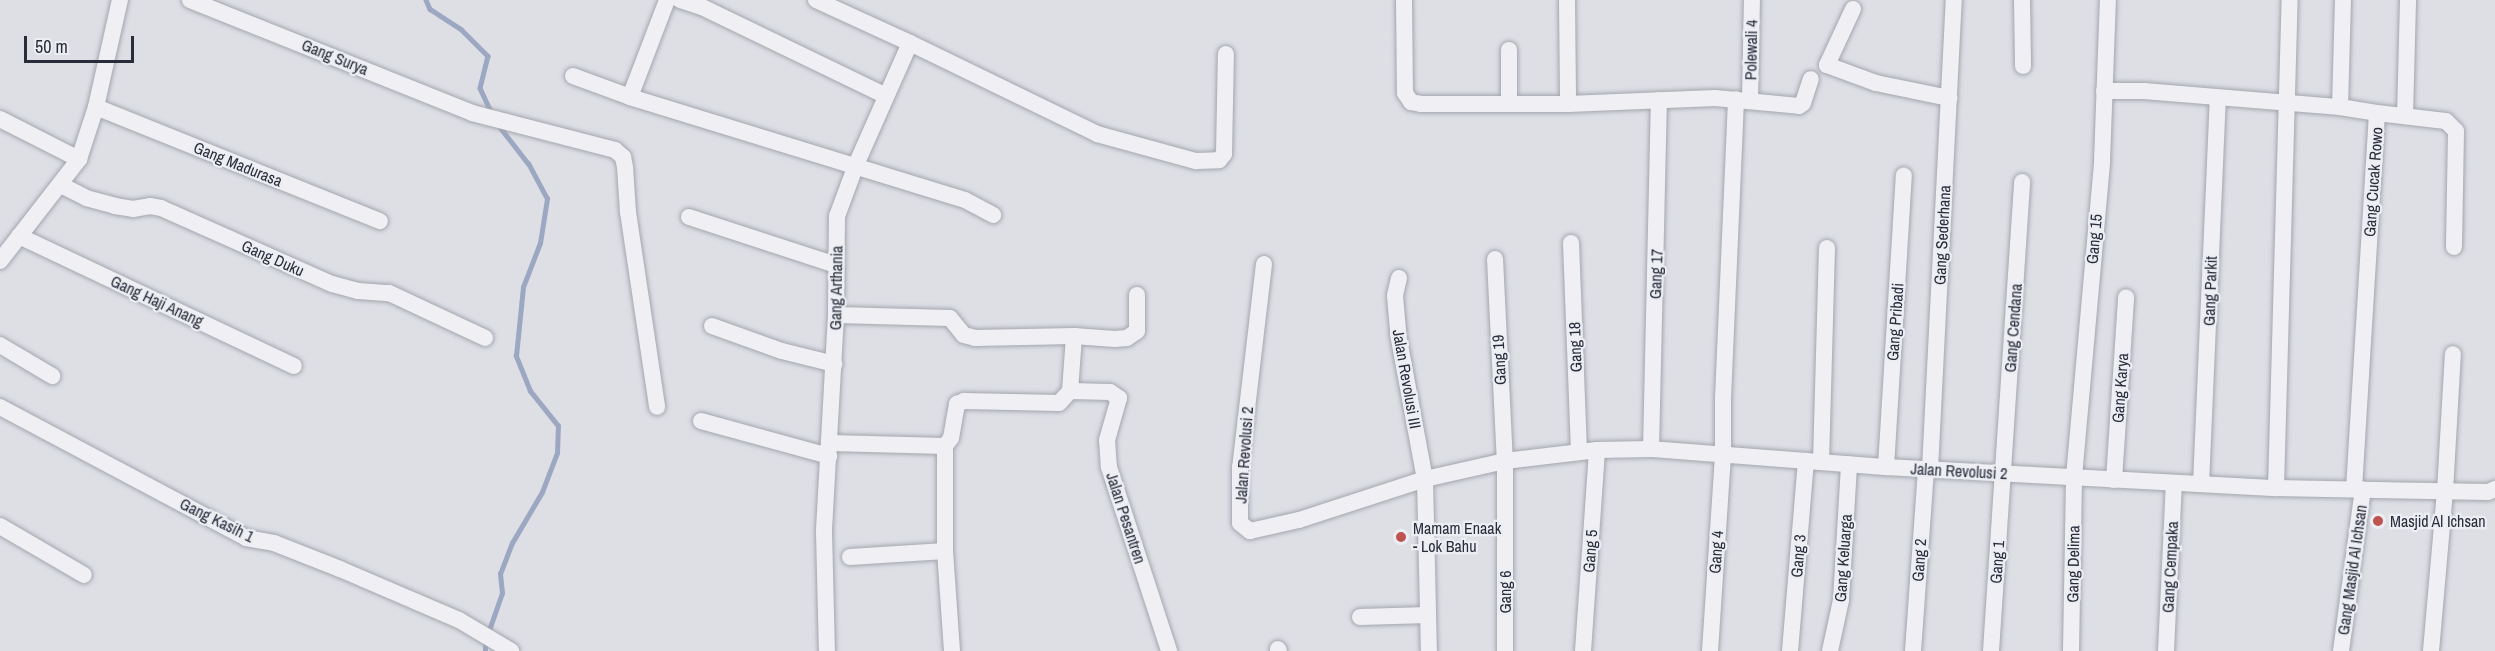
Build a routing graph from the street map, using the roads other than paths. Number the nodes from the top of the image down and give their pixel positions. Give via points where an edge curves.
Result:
1 (120, 0) edge
2 (190, 0) edge
3 (667, 0) edge
4 (680, 0) edge
5 (816, 0) edge
6 (1404, 0) edge
7 (1567, 0) edge
8 (1752, 0) edge
9 (1954, 0) edge
10 (2022, 0) edge
11 (2108, 0) edge
12 (2290, 0) edge
13 (2343, 0) edge
14 (2408, 0) edge
15 (1853, 9) dead end
16 (910, 44) junction
17 (1509, 50) dead end
18 (1226, 54) dead end
19 (2023, 66) dead end
20 (573, 76) dead end
21 (1811, 79) dead end
22 (2104, 91) junction
23 (886, 96) junction
24 (630, 97) junction
25 (2218, 97) junction
26 (1949, 98) junction
27 (1743, 99) junction
28 (1659, 100) junction
29 (1509, 103) junction
30 (2288, 103) junction
31 (1568, 104) junction
32 (96, 107) junction
33 (2340, 107) junction
34 (2377, 113) junction
35 (2405, 116) junction
36 (0, 119) edge
37 (80, 159) junction
38 (856, 165) junction
39 (1904, 176) dead end
40 (2022, 182) dead end
41 (61, 185) junction
42 (993, 214) dead end
43 (689, 216) dead end
44 (380, 221) dead end
45 (19, 236) junction
46 (1571, 243) dead end
47 (2454, 247) dead end
48 (1827, 248) dead end
49 (1495, 259) dead end
50 (0, 261) edge
51 (1264, 264) dead end
52 (837, 265) junction
53 (1400, 278) dead end
54 (1137, 295) dead end
55 (2126, 297) dead end
56 (837, 315) junction
57 (712, 326) dead end
58 (1074, 336) junction
59 (485, 338) dead end
60 (0, 345) edge
61 (2453, 354) dead end
62 (834, 364) junction
63 (294, 366) dead end
64 (52, 376) dead end
65 (1070, 390) junction
66 (0, 407) edge
67 (657, 407) dead end
68 (700, 421) dead end
69 (945, 446) junction
70 (830, 449) junction
71 (1651, 449) junction
72 (1597, 450) junction
73 (1579, 451) junction
74 (1723, 453) junction
75 (1505, 461) junction
76 (1814, 462) junction
77 (1849, 465) junction
78 (1886, 467) junction
79 (1928, 469) junction
80 (2003, 473) junction
81 (2074, 477) junction
82 (1425, 479) junction
83 (2114, 480) junction
84 (2174, 483) junction
85 (2201, 484) junction
86 (2276, 488) junction
87 (2358, 488) junction
88 (2495, 489) edge
89 (2445, 491) junction
90 (0, 526) edge
91 (945, 551) junction
92 (850, 557) dead end
93 (84, 575) dead end
94 (1428, 615) junction
95 (1360, 617) dead end
96 (508, 649) edge
97 (827, 651) edge
98 (952, 651) edge
99 (1169, 651) edge
100 (1429, 651) edge
101 (1505, 651) edge
102 (1582, 651) edge
103 (1710, 651) edge
104 (1790, 651) edge
105 (1830, 651) edge
106 (1913, 651) edge
107 (1991, 651) edge
108 (2072, 651) edge
109 (2166, 651) edge
110 (2341, 651) edge
111 (2431, 651) edge

1 - 32 street
2 - 67 street, Gang Surya via 487,118 615,150 623,157
3 - 24 street
4 - 23 street
5 - 16 street
6 - 29 street via 1405,93 1411,102
7 - 31 street
8 - 27 street, Polewali 4
9 - 26 street, Gang Sederhana
10 - 19 street
11 - 22 street, Gang 15
12 - 30 street
13 - 33 street
14 - 35 street
15 - 26 street via 1827,65 1876,83
16 - 18 street via 1097,135 1196,161 1219,160 1224,154
16 - 23 street, Gang Arthania
17 - 29 street
20 - 24 street
21 - 27 street via 1799,106
22 - 25 street, Gang Cucak Rowo
22 - 81 street, Gang 15 via 2102,160
23 - 38 street, Gang Arthania
24 - 38 street
25 - 30 street, Gang Cucak Rowo
25 - 85 street, Gang Parkit
26 - 79 street, Gang Sederhana
27 - 28 street
27 - 74 street, Polewali 4 via 1723,398
28 - 31 street
28 - 71 street, Gang 17
29 - 31 street
30 - 33 street, Gang Cucak Rowo
30 - 86 street
32 - 37 street
32 - 44 street, Gang Madurasa
33 - 34 street, Gang Cucak Rowo
34 - 35 street
34 - 87 street, Gang Cucak Rowo
35 - 47 street via 2446,121 2456,131
36 - 37 street
37 - 41 street
38 - 42 street via 965,200
38 - 52 street, Gang Arthania via 837,216
39 - 78 street, Gang Pribadi
40 - 80 street, Gang Cendana
41 - 45 street
41 - 59 street, Gang Duku via 86,198 121,207 161,208 332,284 389,293
43 - 52 street
45 - 50 street
45 - 63 street, Gang Haji Anang
46 - 73 street, Gang 18
48 - 76 street, Gang 3
49 - 75 street, Gang 19
51 - 82 street, Jalan Revolusi 2 via 1240,467 1243,528 1250,531 1299,520
52 - 56 street, Gang Arthania
53 - 82 street, Jalan Revolusi III via 1395,296 1398,334
54 - 58 street via 1137,331 1132,336
55 - 83 street, Gang Karya
56 - 58 street via 950,318 964,335 975,338
56 - 62 street, Gang Arthania
57 - 62 street via 782,351
58 - 65 street
60 - 64 street
61 - 89 street
62 - 70 street, Gang Arthania
65 - 69 street via 1059,403 957,404 951,438
65 - 99 street, Jalan Pesantren via 1118,395 1107,440 1109,467
66 - 96 street, Gang Kasih 1 via 246,538 274,543 459,621
68 - 70 street
69 - 70 street
69 - 91 street
70 - 97 street, Gang Arthania via 824,532
71 - 72 street, Jalan Revolusi 2
71 - 74 street, Jalan Revolusi 2
72 - 73 street, Jalan Revolusi 2
72 - 102 street, Gang 5
73 - 75 street, Jalan Revolusi 2
74 - 76 street, Jalan Revolusi 2
74 - 103 street, Gang 4
75 - 82 street, Jalan Revolusi 2
75 - 101 street, Gang 6
76 - 77 street, Jalan Revolusi 2
76 - 104 street, Gang 3
77 - 78 street, Jalan Revolusi 2
77 - 105 street, Gang Keluarga via 1841,600
78 - 79 street, Jalan Revolusi 2
79 - 80 street, Jalan Revolusi 2
79 - 106 street, Gang 2
80 - 81 street, Jalan Revolusi 2
80 - 107 street, Gang 1
81 - 83 street, Jalan Revolusi 2
81 - 108 street, Gang Delima
82 - 94 street
83 - 84 street, Jalan Revolusi 2
84 - 85 street, Jalan Revolusi 2
84 - 109 street, Gang Cempaka
85 - 86 street, Jalan Revolusi 2
86 - 87 street, Jalan Revolusi 2
87 - 89 street, Jalan Revolusi 2
87 - 110 street, Gang Masjid Al Ichsan
88 - 89 street, Jalan Revolusi 2
89 - 111 street
90 - 93 street
91 - 92 street
91 - 98 street
94 - 95 street
94 - 100 street

